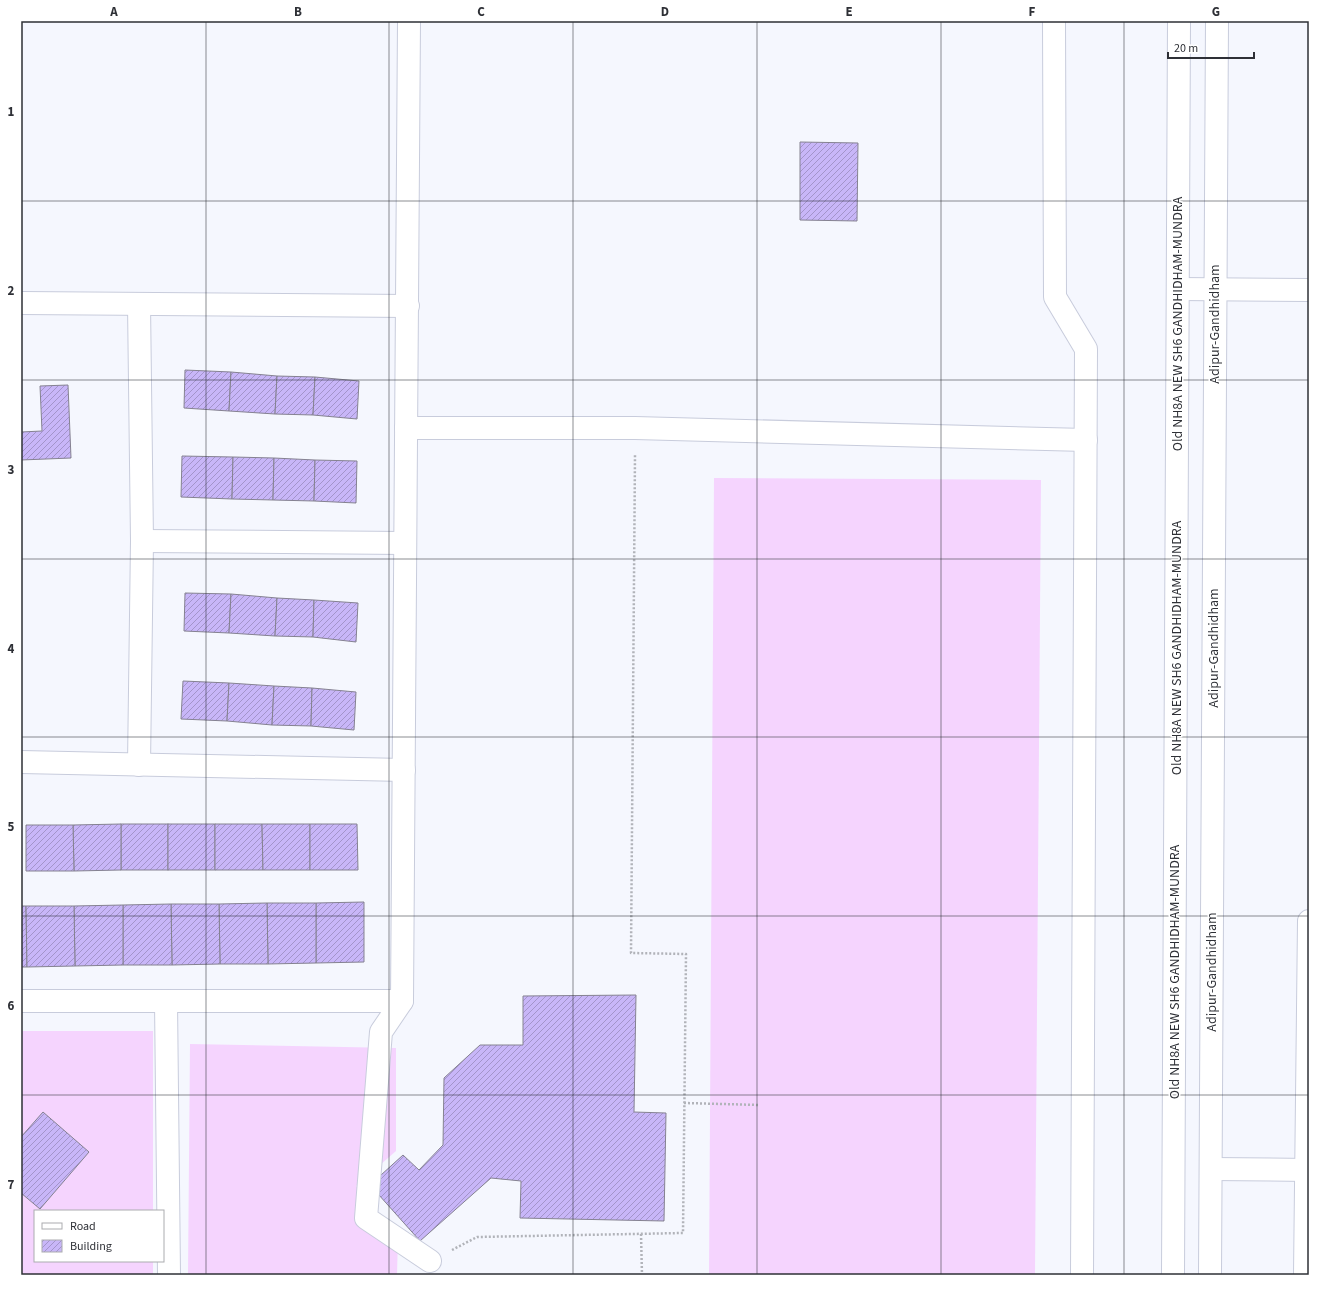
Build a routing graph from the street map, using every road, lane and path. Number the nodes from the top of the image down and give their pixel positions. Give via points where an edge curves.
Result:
1 (410, 21) edge
2 (1054, 21) edge
3 (1179, 21) edge
4 (1217, 21) edge
5 (1178, 289) junction
6 (1215, 289) junction
7 (1309, 290) edge
8 (21, 303) edge
9 (138, 304) junction
10 (408, 306) junction
11 (406, 428) junction
12 (635, 428) junction
13 (1086, 440) junction
14 (142, 541) junction
15 (406, 544) junction
16 (21, 762) edge
17 (139, 765) junction
18 (404, 770) junction
19 (1309, 921) edge
20 (21, 1001) edge
21 (166, 1001) junction
22 (402, 1001) junction
23 (684, 1103) junction
24 (760, 1105) dead end
25 (1211, 1169) junction
26 (1308, 1170) edge
27 (642, 1234) junction
28 (430, 1262) joint
29 (169, 1275) edge
30 (642, 1275) edge
31 (1082, 1275) edge
32 (1173, 1275) edge
33 (1210, 1275) edge
34 (1305, 1275) edge

1 - 10 street
2 - 13 street via 1055,297 1086,349
3 - 5 street, Old NH8A NEW SH6 GANDHIDHAM-MUNDRA
4 - 6 street, Adipur-Gandhidham
5 - 6 street
5 - 32 street, Old NH8A NEW SH6 GANDHIDHAM-MUNDRA
6 - 7 street
6 - 25 street, Adipur-Gandhidham
8 - 9 street
9 - 10 street
9 - 14 street
10 - 11 street
11 - 12 street
11 - 15 street
12 - 13 street
12 - 23 path via 631,953 686,954
13 - 31 street
14 - 15 street
14 - 17 street
15 - 18 street
16 - 17 street
17 - 18 street
18 - 22 street
19 - 26 street
20 - 21 street
21 - 22 street
21 - 29 street
22 - 28 street via 381,1032 366,1218
23 - 24 path
23 - 27 path via 684,1233
25 - 26 street
25 - 33 street, Adipur-Gandhidham
26 - 34 street
27 - 28 path via 477,1237
27 - 30 path

